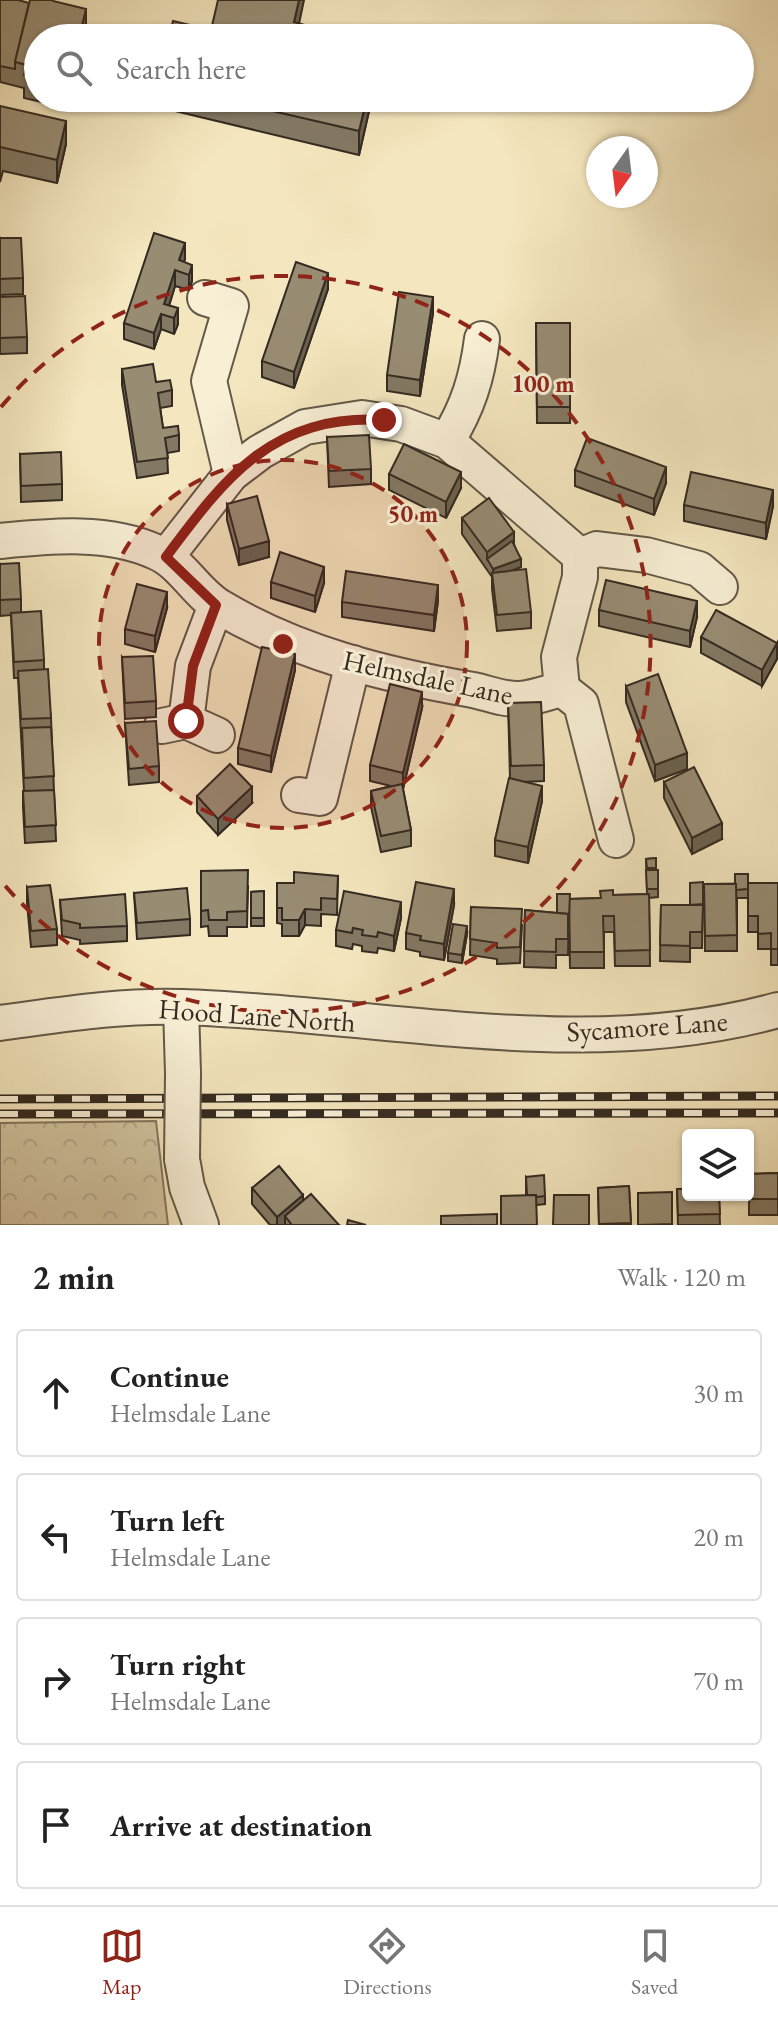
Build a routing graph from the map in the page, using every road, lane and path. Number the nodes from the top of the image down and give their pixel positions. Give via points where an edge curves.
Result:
1 (205, 298) dead end
2 (482, 339) dead end
3 (447, 441) junction
4 (231, 474) junction
5 (0, 541) edge
6 (580, 556) junction
7 (166, 557) junction
8 (720, 587) dead end
9 (216, 605) junction
10 (353, 663) junction
11 (562, 689) junction
12 (217, 735) dead end
13 (299, 795) dead end
14 (616, 840) dead end
15 (181, 1007) junction
16 (778, 1010) edge
17 (0, 1023) edge
18 (514, 1032) joint
19 (201, 1225) edge

1 - 4 street via 231,306 209,381
2 - 3 street via 476,382
3 - 4 street via 384,420 323,422 276,443
3 - 6 street
4 - 7 street
5 - 7 street, Helmsdale Lane via 87,537 130,543
6 - 8 street via 597,549 646,555 699,569
6 - 11 street via 580,577 559,657
7 - 9 street, Helmsdale Lane
9 - 10 street, Helmsdale Lane via 261,630
9 - 12 street via 174,724
10 - 11 street, Helmsdale Lane via 504,698
10 - 13 street via 320,798
11 - 14 street via 581,704
15 - 17 street, Hood Lane North via 114,1008
15 - 18 street, Hood Lane North
15 - 19 street, bridge via 182,1159
16 - 18 street, Sycamore Lane via 705,1026 647,1031

